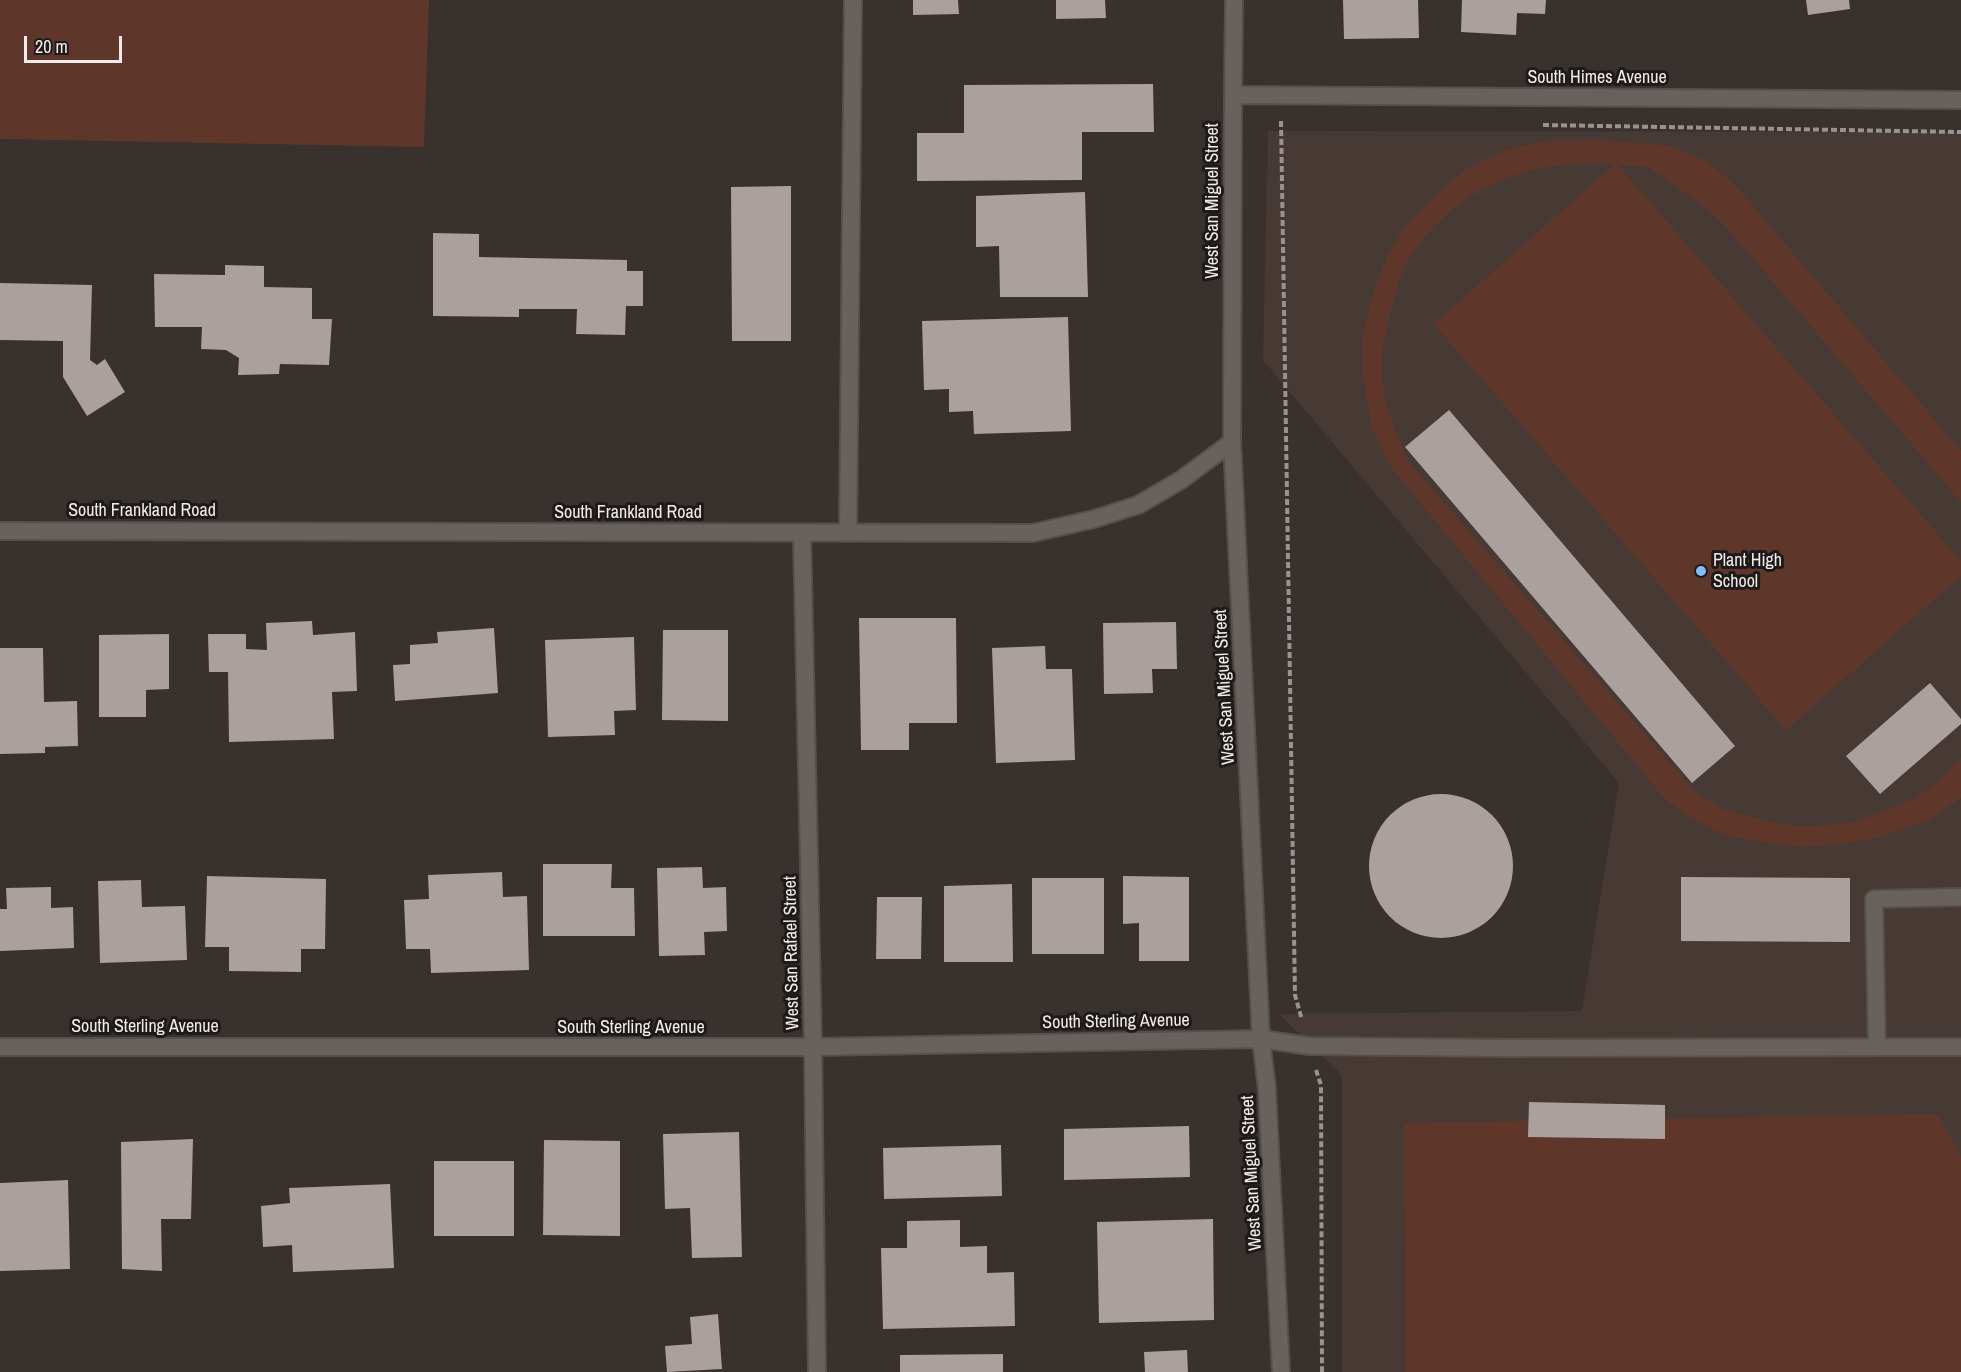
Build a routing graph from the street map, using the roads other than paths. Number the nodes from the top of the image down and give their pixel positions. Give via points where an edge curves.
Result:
1 (853, 0) edge
2 (1234, 0) edge
3 (1233, 95) junction
4 (1961, 100) edge
5 (1232, 442) junction
6 (0, 531) edge
7 (802, 533) junction
8 (848, 533) junction
9 (1961, 897) edge
10 (1262, 1039) junction
11 (0, 1047) edge
12 (813, 1047) junction
13 (1877, 1047) junction
14 (1961, 1047) edge
15 (817, 1372) edge
16 (1281, 1372) edge

1 - 8 street
2 - 3 street, West San Miguel Street
3 - 4 street, South Himes Avenue
3 - 5 street, West San Miguel Street
5 - 8 street, South Frankland Road via 1181,480 1138,505 1094,519 1033,533
5 - 10 street, West San Miguel Street
6 - 7 street, South Frankland Road
7 - 8 street, South Frankland Road
7 - 12 street, West San Rafael Street
9 - 13 street via 1874,899
10 - 12 street, South Sterling Avenue
10 - 13 street, South Sterling Avenue via 1309,1046
10 - 16 street, West San Miguel Street
11 - 12 street, South Sterling Avenue
12 - 15 street, West San Rafael Street
13 - 14 street, South Sterling Avenue

